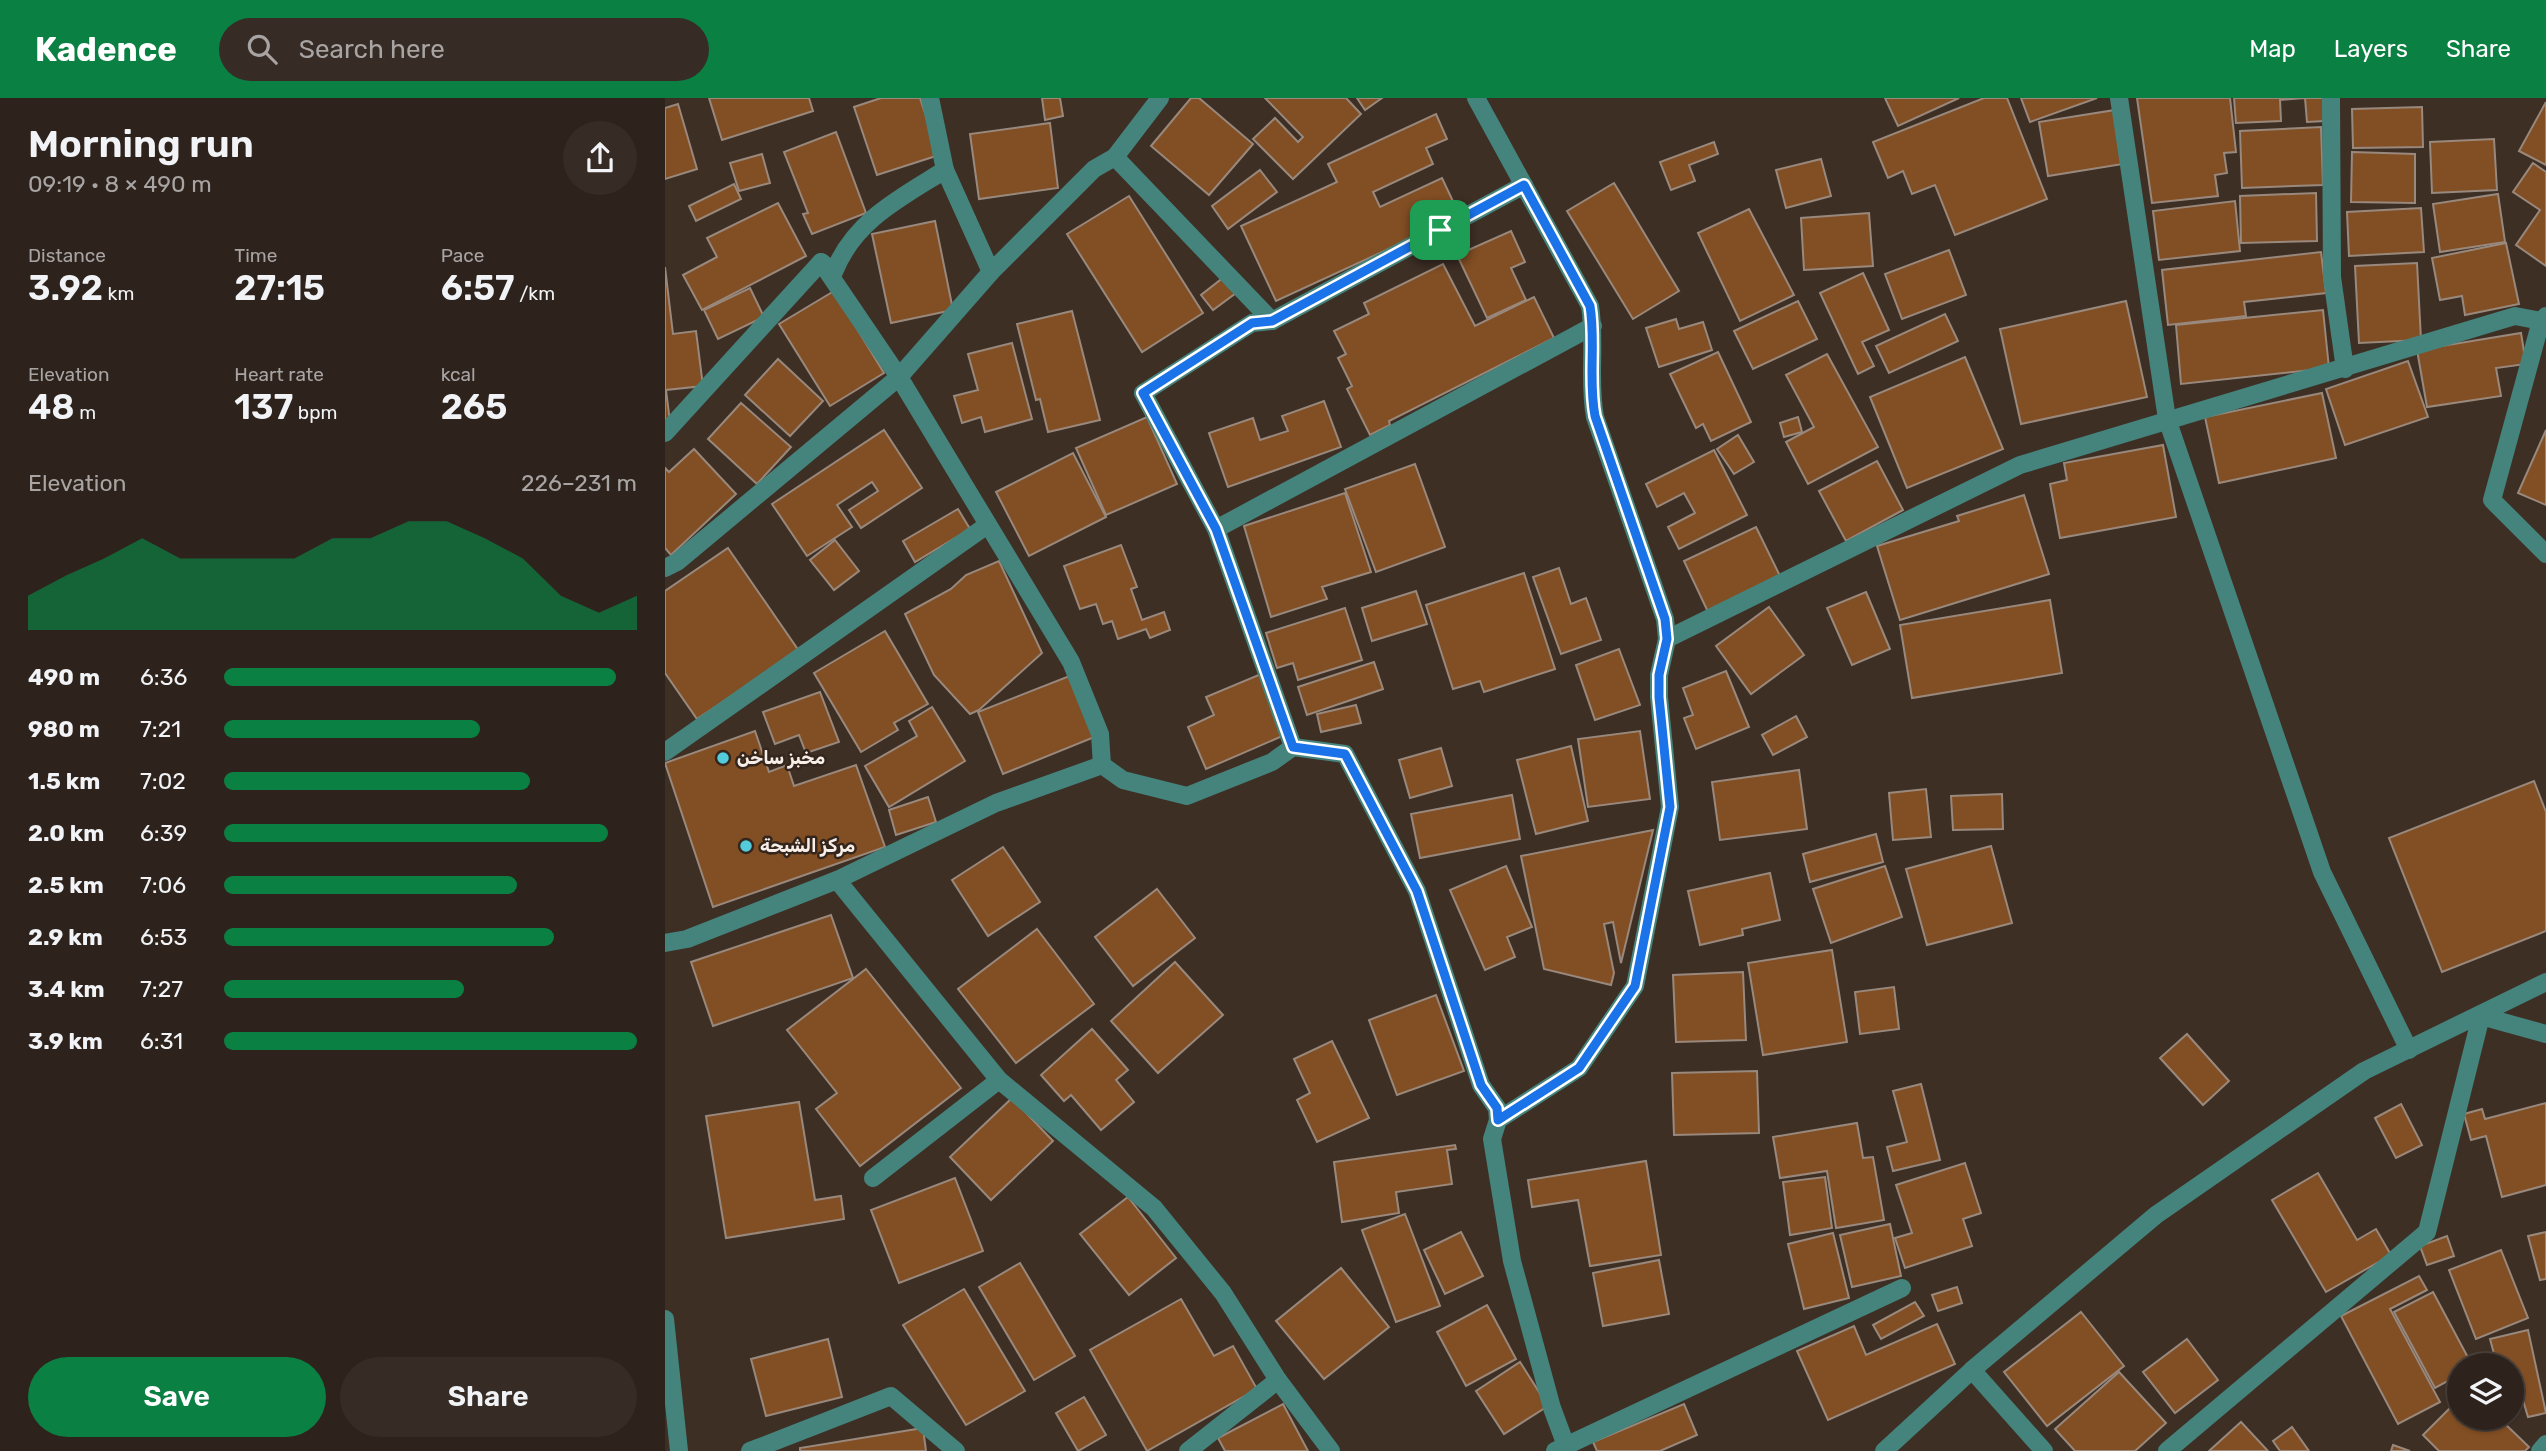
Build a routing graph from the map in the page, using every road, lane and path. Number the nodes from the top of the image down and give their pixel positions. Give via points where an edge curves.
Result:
1 (930, 98) edge
2 (1160, 98) edge
3 (1476, 98) edge
4 (2119, 98) edge
5 (2331, 98) edge
6 (1115, 157) junction
7 (945, 170) junction
8 (1524, 185) junction
9 (821, 262) junction
10 (992, 272) junction
11 (2544, 318) edge
12 (1272, 321) junction
13 (1593, 327) junction
14 (2345, 369) junction
15 (899, 377) junction
16 (2167, 419) junction
17 (665, 433) edge
18 (986, 526) junction
19 (1216, 529) junction
20 (2546, 554) edge
21 (665, 568) edge
22 (1667, 639) junction
23 (1293, 747) junction
24 (665, 752) edge
25 (1102, 765) junction
26 (837, 880) junction
27 (665, 943) edge
28 (2546, 982) edge
29 (2481, 1016) junction
30 (2546, 1034) edge
31 (2409, 1050) junction
32 (999, 1080) junction
33 (1498, 1120) junction
34 (873, 1178) dead end
35 (1902, 1288) dead end
36 (665, 1319) edge
37 (1972, 1370) junction
38 (1277, 1380) junction
39 (2546, 1444) edge
40 (1563, 1449) edge
41 (679, 1451) edge
42 (750, 1451) edge
43 (956, 1451) edge
44 (1188, 1451) edge
45 (1331, 1451) edge
46 (1884, 1451) edge
47 (2044, 1451) edge
48 (2167, 1451) edge
49 (2540, 1451) edge

1 - 7 street
2 - 6 street
3 - 8 street
4 - 16 street
5 - 14 street via 2332,277
6 - 10 street via 1094,169
6 - 12 street
7 - 9 street via 875,213 842,252 834,272
7 - 10 street
8 - 12 street
8 - 13 street via 1590,306
9 - 15 street
9 - 17 street
10 - 15 street
11 - 14 street via 2515,316
11 - 20 street via 2492,500
12 - 19 street via 1252,323 1143,393
13 - 19 street
13 - 22 street via 1591,396 1595,416 1665,619
14 - 16 street
15 - 18 street
15 - 21 street
16 - 22 street via 2020,465
16 - 31 street via 2322,872
18 - 24 street
18 - 25 street via 1071,662 1100,734
19 - 23 street
22 - 33 street via 1659,697 1670,807 1635,986 1579,1068
23 - 25 street via 1272,762 1187,796 1123,780
23 - 33 street via 1345,754 1417,891 1481,1085 1497,1108
25 - 26 street via 996,803
26 - 27 street via 687,939
26 - 32 street
28 - 29 street
29 - 30 street
29 - 31 street
29 - 48 street via 2427,1232
31 - 37 street via 2364,1071 2156,1215
32 - 34 street
32 - 38 street via 1154,1209 1223,1293
33 - 40 street via 1492,1139 1512,1261
35 - 40 street
36 - 41 street
37 - 46 street
37 - 47 street
38 - 44 street
38 - 45 street
39 - 49 street
42 - 43 street via 891,1396

